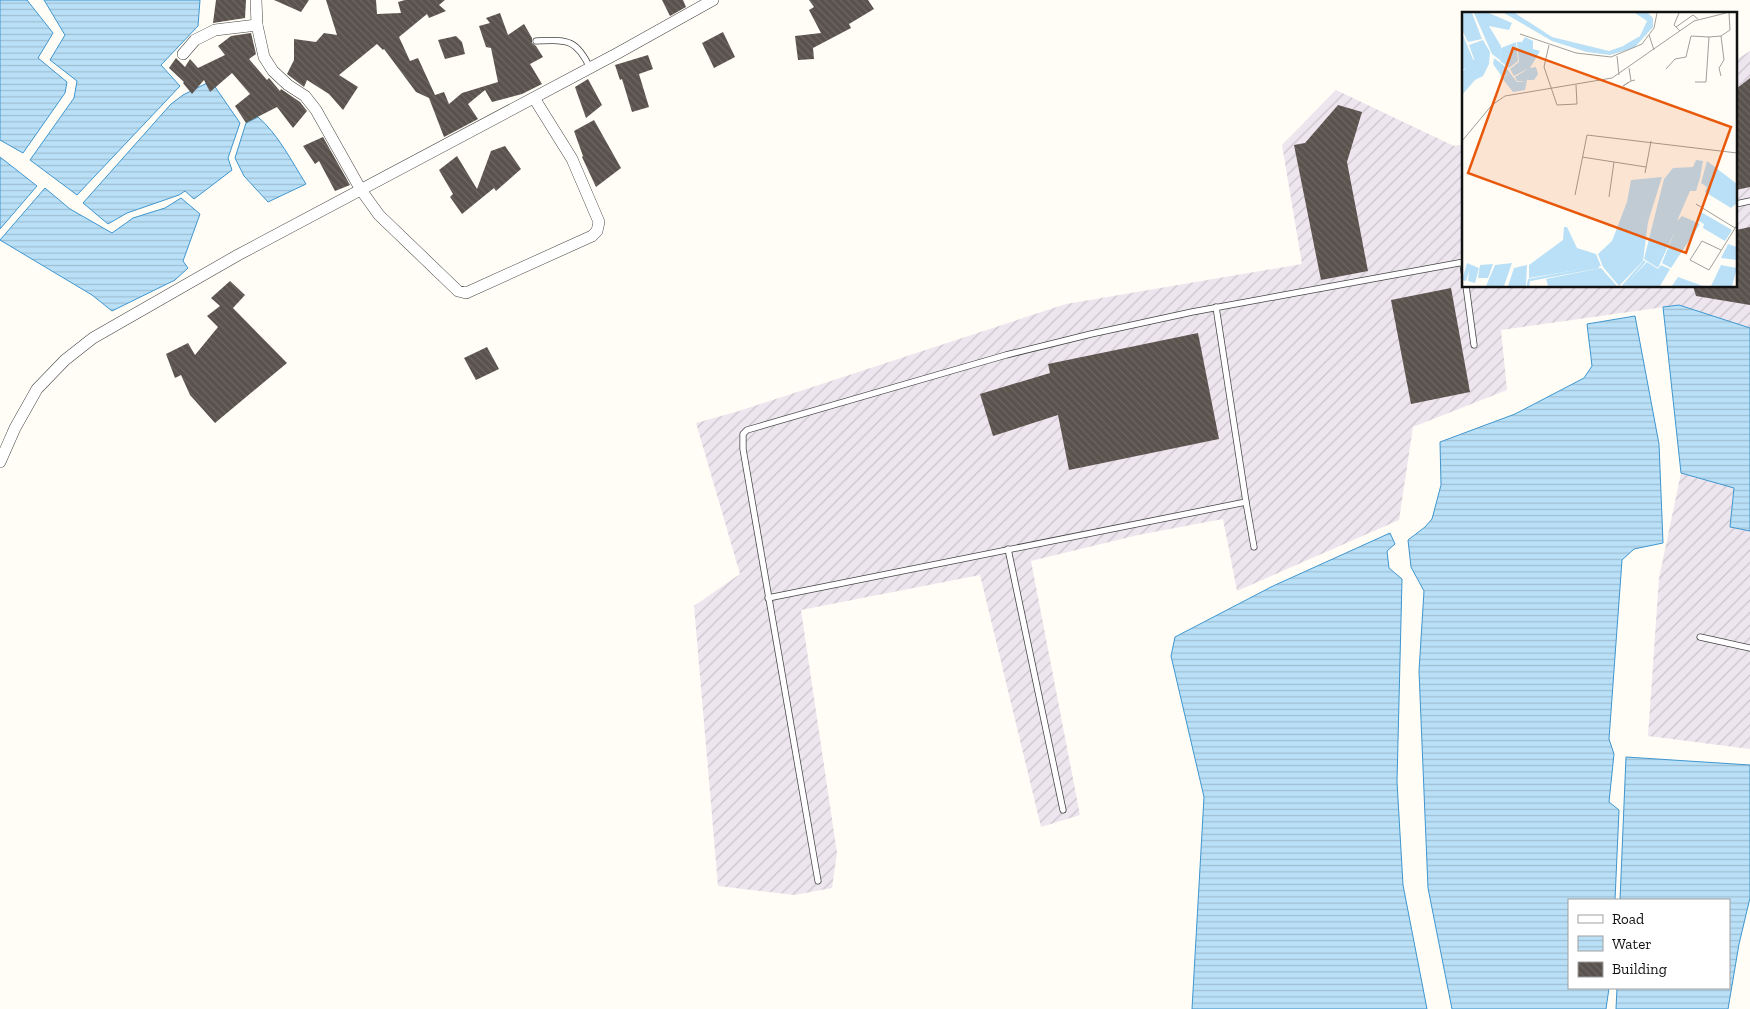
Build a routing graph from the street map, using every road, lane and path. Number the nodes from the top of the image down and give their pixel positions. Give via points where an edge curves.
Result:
1 (256, 0) edge
2 (713, 0) edge
3 (257, 25) junction
4 (536, 41) dead end
5 (183, 54) dead end
6 (590, 68) junction
7 (534, 98) junction
8 (362, 190) junction
9 (1462, 262) edge
10 (1466, 288) edge
11 (1216, 307) junction
12 (1474, 345) dead end
13 (0, 462) edge
14 (1246, 502) junction
15 (1254, 547) dead end
16 (1008, 549) junction
17 (768, 598) junction
18 (1700, 637) dead end
19 (1750, 648) edge
20 (1063, 810) dead end
21 (818, 881) dead end

1 - 3 street
2 - 6 street
3 - 5 street via 215,30 195,40
3 - 8 street via 264,57 288,85 306,96
4 - 6 lane via 558,40 573,44 582,51
6 - 7 street
7 - 8 street
7 - 8 street via 583,182 599,222 592,236 466,293 449,284 379,215
8 - 13 street via 238,254 93,338 65,360 37,389
9 - 11 lane
10 - 12 lane
11 - 14 lane
11 - 17 lane via 1006,355 747,430 743,434 743,449
14 - 15 lane
14 - 16 lane
16 - 17 lane
16 - 20 lane
17 - 21 lane
18 - 19 lane

